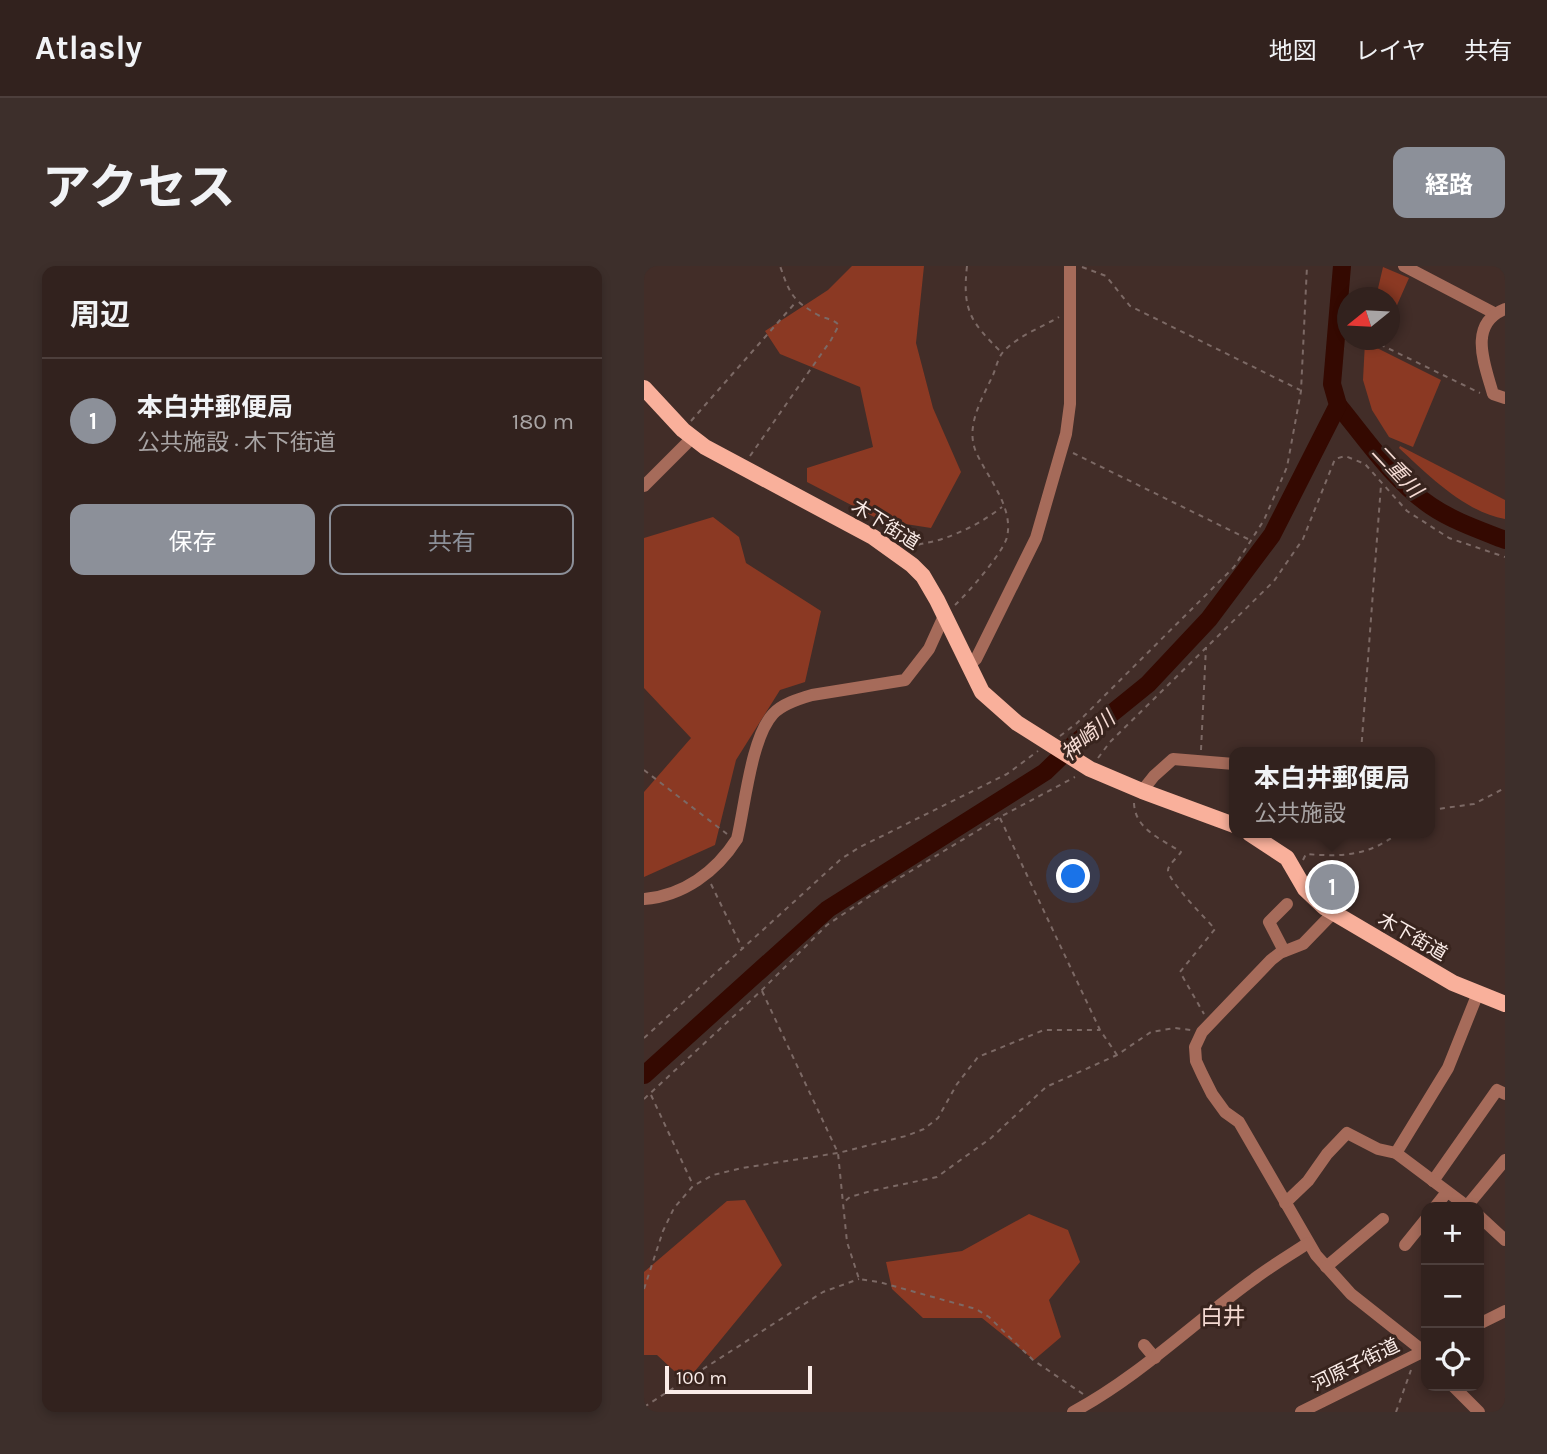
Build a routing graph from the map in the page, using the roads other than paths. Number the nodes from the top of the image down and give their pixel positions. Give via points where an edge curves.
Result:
1 (1070, 266) edge
2 (1404, 266) edge
3 (1500, 311) edge
4 (644, 388) edge
5 (1501, 397) edge
6 (688, 434) junction
7 (644, 486) edge
8 (944, 615) junction
9 (968, 666) junction
10 (1229, 764) edge
11 (1138, 790) junction
12 (1229, 823) edge
13 (1257, 838) edge
14 (644, 899) edge
15 (1287, 904) dead end
16 (1333, 913) junction
17 (1284, 951) junction
18 (1478, 993) junction
19 (1505, 1004) edge
20 (1505, 1094) edge
21 (1396, 1153) junction
22 (1505, 1160) edge
23 (1433, 1181) junction
24 (1447, 1192) junction
25 (1439, 1202) edge
26 (1461, 1202) edge
27 (1472, 1202) edge
28 (1285, 1203) junction
29 (1383, 1219) dead end
30 (1484, 1221) edge
31 (1421, 1225) edge
32 (1505, 1240) edge
33 (1308, 1243) junction
34 (1405, 1245) dead end
35 (1326, 1267) junction
36 (1505, 1311) edge
37 (1484, 1322) edge
38 (1147, 1344) dead end
39 (1421, 1353) edge
40 (1421, 1354) edge
41 (1157, 1356) junction
42 (1458, 1391) edge
43 (1073, 1412) edge
44 (1301, 1412) edge
45 (1479, 1412) edge

1 - 9 street via 1070,404 1062,448 1036,538 976,659
2 - 3 street
3 - 5 street via 1486,325 1481,339 1493,394
4 - 6 main road, 木下街道
6 - 7 street
6 - 8 main road, 木下街道 via 900,554 923,576
8 - 9 main road, 木下街道
8 - 14 street via 929,649 905,680 812,695 774,713 759,737 737,839 730,851 685,889
9 - 11 main road, 木下街道 via 992,703 1050,746
10 - 11 street via 1173,759
11 - 12 main road
13 - 16 main road, 木下街道 via 1287,858 1308,893
15 - 17 street via 1269,922
16 - 17 street via 1303,944
16 - 18 main road, 木下街道 via 1452,983
17 - 28 street via 1205,1029 1195,1047 1196,1061 1212,1094 1239,1122
18 - 19 main road, 木下街道
18 - 21 street via 1448,1068
20 - 23 street via 1497,1090
21 - 23 street
21 - 28 street via 1347,1133
22 - 27 street
23 - 24 street
24 - 25 street
24 - 26 street
28 - 33 street
29 - 35 street
30 - 32 street
31 - 34 street
33 - 35 street
33 - 41 street via 1254,1279
35 - 39 street
36 - 37 street
38 - 41 street
40 - 44 street, 河原子街道
41 - 43 street
42 - 45 street

